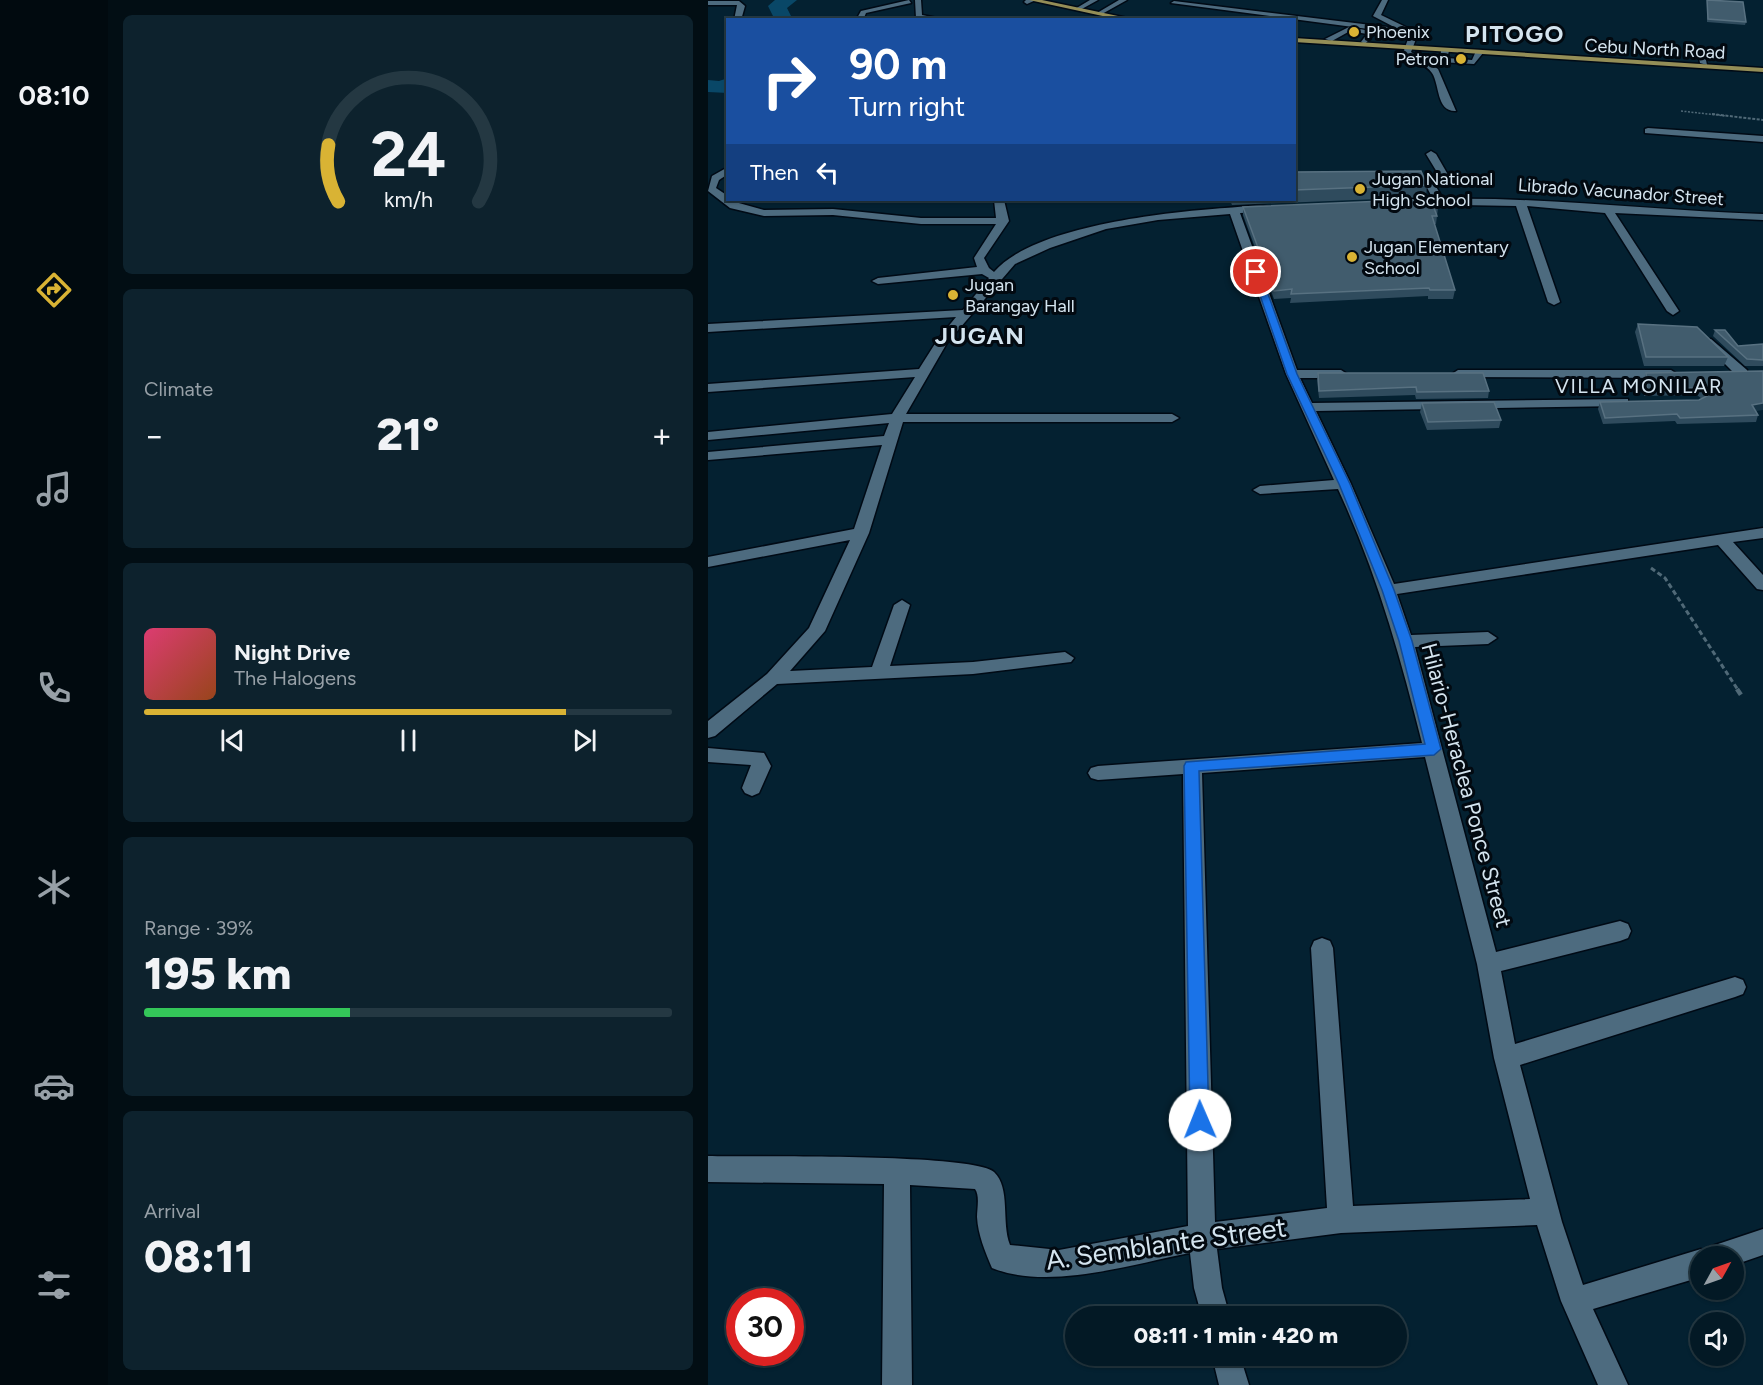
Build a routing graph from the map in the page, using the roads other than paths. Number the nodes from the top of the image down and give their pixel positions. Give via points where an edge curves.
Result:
1 (918, 0) edge
2 (1017, 0) edge
3 (1095, 0) edge
4 (1124, 0) edge
5 (1385, 0) edge
6 (1031, 1) edge
7 (708, 3) edge
8 (1174, 3) dead end
9 (908, 4) edge
10 (1260, 6) dead end
11 (1078, 9) junction
12 (1100, 13) junction
13 (1253, 13) junction
14 (738, 18) edge
15 (860, 18) edge
16 (931, 18) edge
17 (1107, 18) edge
18 (1124, 18) edge
19 (1294, 18) edge
20 (1296, 18) edge
21 (1409, 32) junction
22 (1296, 38) edge
23 (1296, 38) edge
24 (1409, 47) junction
25 (1700, 50) dead end
26 (1445, 51) joint
27 (1479, 53) joint
28 (1704, 63) junction
29 (1763, 68) edge
30 (1453, 109) dead end
31 (1648, 132) dead end
32 (1763, 139) edge
33 (1431, 154) dead end
34 (726, 171) edge
35 (726, 200) edge
36 (1439, 200) junction
37 (727, 201) edge
38 (999, 201) edge
39 (1520, 202) junction
40 (1393, 203) edge
41 (1226, 207) edge
42 (1278, 208) edge
43 (1608, 210) junction
44 (1763, 217) edge
45 (1004, 221) junction
46 (989, 273) junction
47 (878, 281) dead end
48 (1554, 302) dead end
49 (1672, 311) dead end
50 (965, 313) junction
51 (708, 328) edge
52 (1701, 333) edge
53 (1756, 372) edge
54 (922, 373) junction
55 (1719, 373) edge
56 (1742, 373) junction
57 (1292, 374) junction
58 (1351, 374) edge
59 (1446, 374) edge
60 (1685, 374) edge
61 (708, 388) edge
62 (1638, 401) edge
63 (1307, 407) junction
64 (897, 418) junction
65 (1172, 418) dead end
66 (708, 436) edge
67 (889, 440) junction
68 (708, 456) edge
69 (1344, 484) junction
70 (1260, 490) dead end
71 (861, 533) junction
72 (1763, 533) edge
73 (1721, 539) junction
74 (708, 561) edge
75 (1763, 585) edge
76 (1388, 590) junction
77 (902, 605) dead end
78 (1488, 638) dead end
79 (1405, 641) junction
80 (1065, 658) dead end
81 (879, 673) junction
82 (772, 678) junction
83 (708, 731) edge
84 (1434, 749) junction
85 (708, 755) edge
86 (1191, 766) junction
87 (1098, 773) dead end
88 (752, 788) dead end
89 (1620, 932) dead end
90 (1322, 948) dead end
91 (1488, 964) junction
92 (1735, 987) dead end
93 (1506, 1058) junction
94 (708, 1169) edge
95 (897, 1171) junction
96 (1546, 1210) junction
97 (1341, 1220) junction
98 (1202, 1237) junction
99 (1763, 1242) edge
100 (1744, 1248) edge
101 (1690, 1266) edge
102 (1575, 1301) junction
103 (1213, 1306) edge
104 (1228, 1366) edge
105 (897, 1385) edge
106 (1233, 1385) edge
107 (1613, 1385) edge

1 - 16 street via 918,16
2 - 6 main road
3 - 11 street
4 - 12 street
5 - 21 street via 1377,16
6 - 11 main road
6 - 17 main road
7 - 14 street via 739,3 742,6
8 - 13 street
9 - 15 street via 862,12
10 - 13 street
11 - 12 main road
12 - 18 main road
13 - 19 street
20 - 21 street
21 - 24 street
22 - 24 main road, Cebu North Road
23 - 24 main road, Cebu North Road
24 - 26 main road, Cebu North Road
24 - 28 main road, Cebu North Road
24 - 30 street via 1407,53 1435,71 1447,105
25 - 28 street
26 - 27 street via 1443,60 1469,63
27 - 29 main road, Cebu North Road
28 - 29 main road, Cebu North Road
31 - 32 street
33 - 36 street via 1446,180 1428,180
34 - 35 street via 714,178 711,189
36 - 39 street, Librado Vacunador Street
36 - 40 street, Librado Vacunador Street
37 - 45 street via 755,212 781,214 833,212 921,221
38 - 45 street
39 - 43 street, Librado Vacunador Street
39 - 48 street
41 - 42 street
41 - 46 street via 1102,226 1018,256
41 - 57 street, Hilario-Heraclea Ponce Street
43 - 44 street, Librado Vacunador Street via 1712,218
43 - 49 street
45 - 46 street via 1002,230 981,254 980,263
46 - 47 street
46 - 50 street
50 - 51 street
50 - 54 street
52 - 56 street
53 - 56 street
54 - 61 street
54 - 64 street
55 - 56 street
57 - 58 street
57 - 63 street, Hilario-Heraclea Ponce Street
59 - 60 street
62 - 63 street
63 - 69 street, Hilario-Heraclea Ponce Street
64 - 65 street
64 - 66 street
64 - 67 street
67 - 68 street
67 - 71 street
69 - 70 street
69 - 76 street, Hilario-Heraclea Ponce Street
71 - 74 street
71 - 82 street via 816,631
72 - 73 street
73 - 75 street
73 - 76 street
76 - 79 street, Hilario-Heraclea Ponce Street
77 - 81 street
78 - 79 street
79 - 84 street, Hilario-Heraclea Ponce Street
80 - 81 street
81 - 82 street
82 - 83 street
84 - 86 street
84 - 91 street, Hilario-Heraclea Ponce Street
85 - 88 street via 757,758 761,766
86 - 87 street
86 - 98 street
89 - 91 street
90 - 97 street
91 - 93 street, Hilario-Heraclea Ponce Street
92 - 93 street
93 - 96 street, Hilario-Heraclea Ponce Street
94 - 95 street, A. Semblante Street
95 - 98 street, A. Semblante Street via 983,1179 991,1189 989,1223 994,1242 1002,1258 1018,1262 1059,1264
95 - 105 street
96 - 97 street, A. Semblante Street
96 - 102 street, Hilario-Heraclea Ponce Street
97 - 98 street, A. Semblante Street
98 - 103 street
99 - 100 street
101 - 102 street
102 - 107 street, Hilario-Heraclea Ponce Street
104 - 106 street

